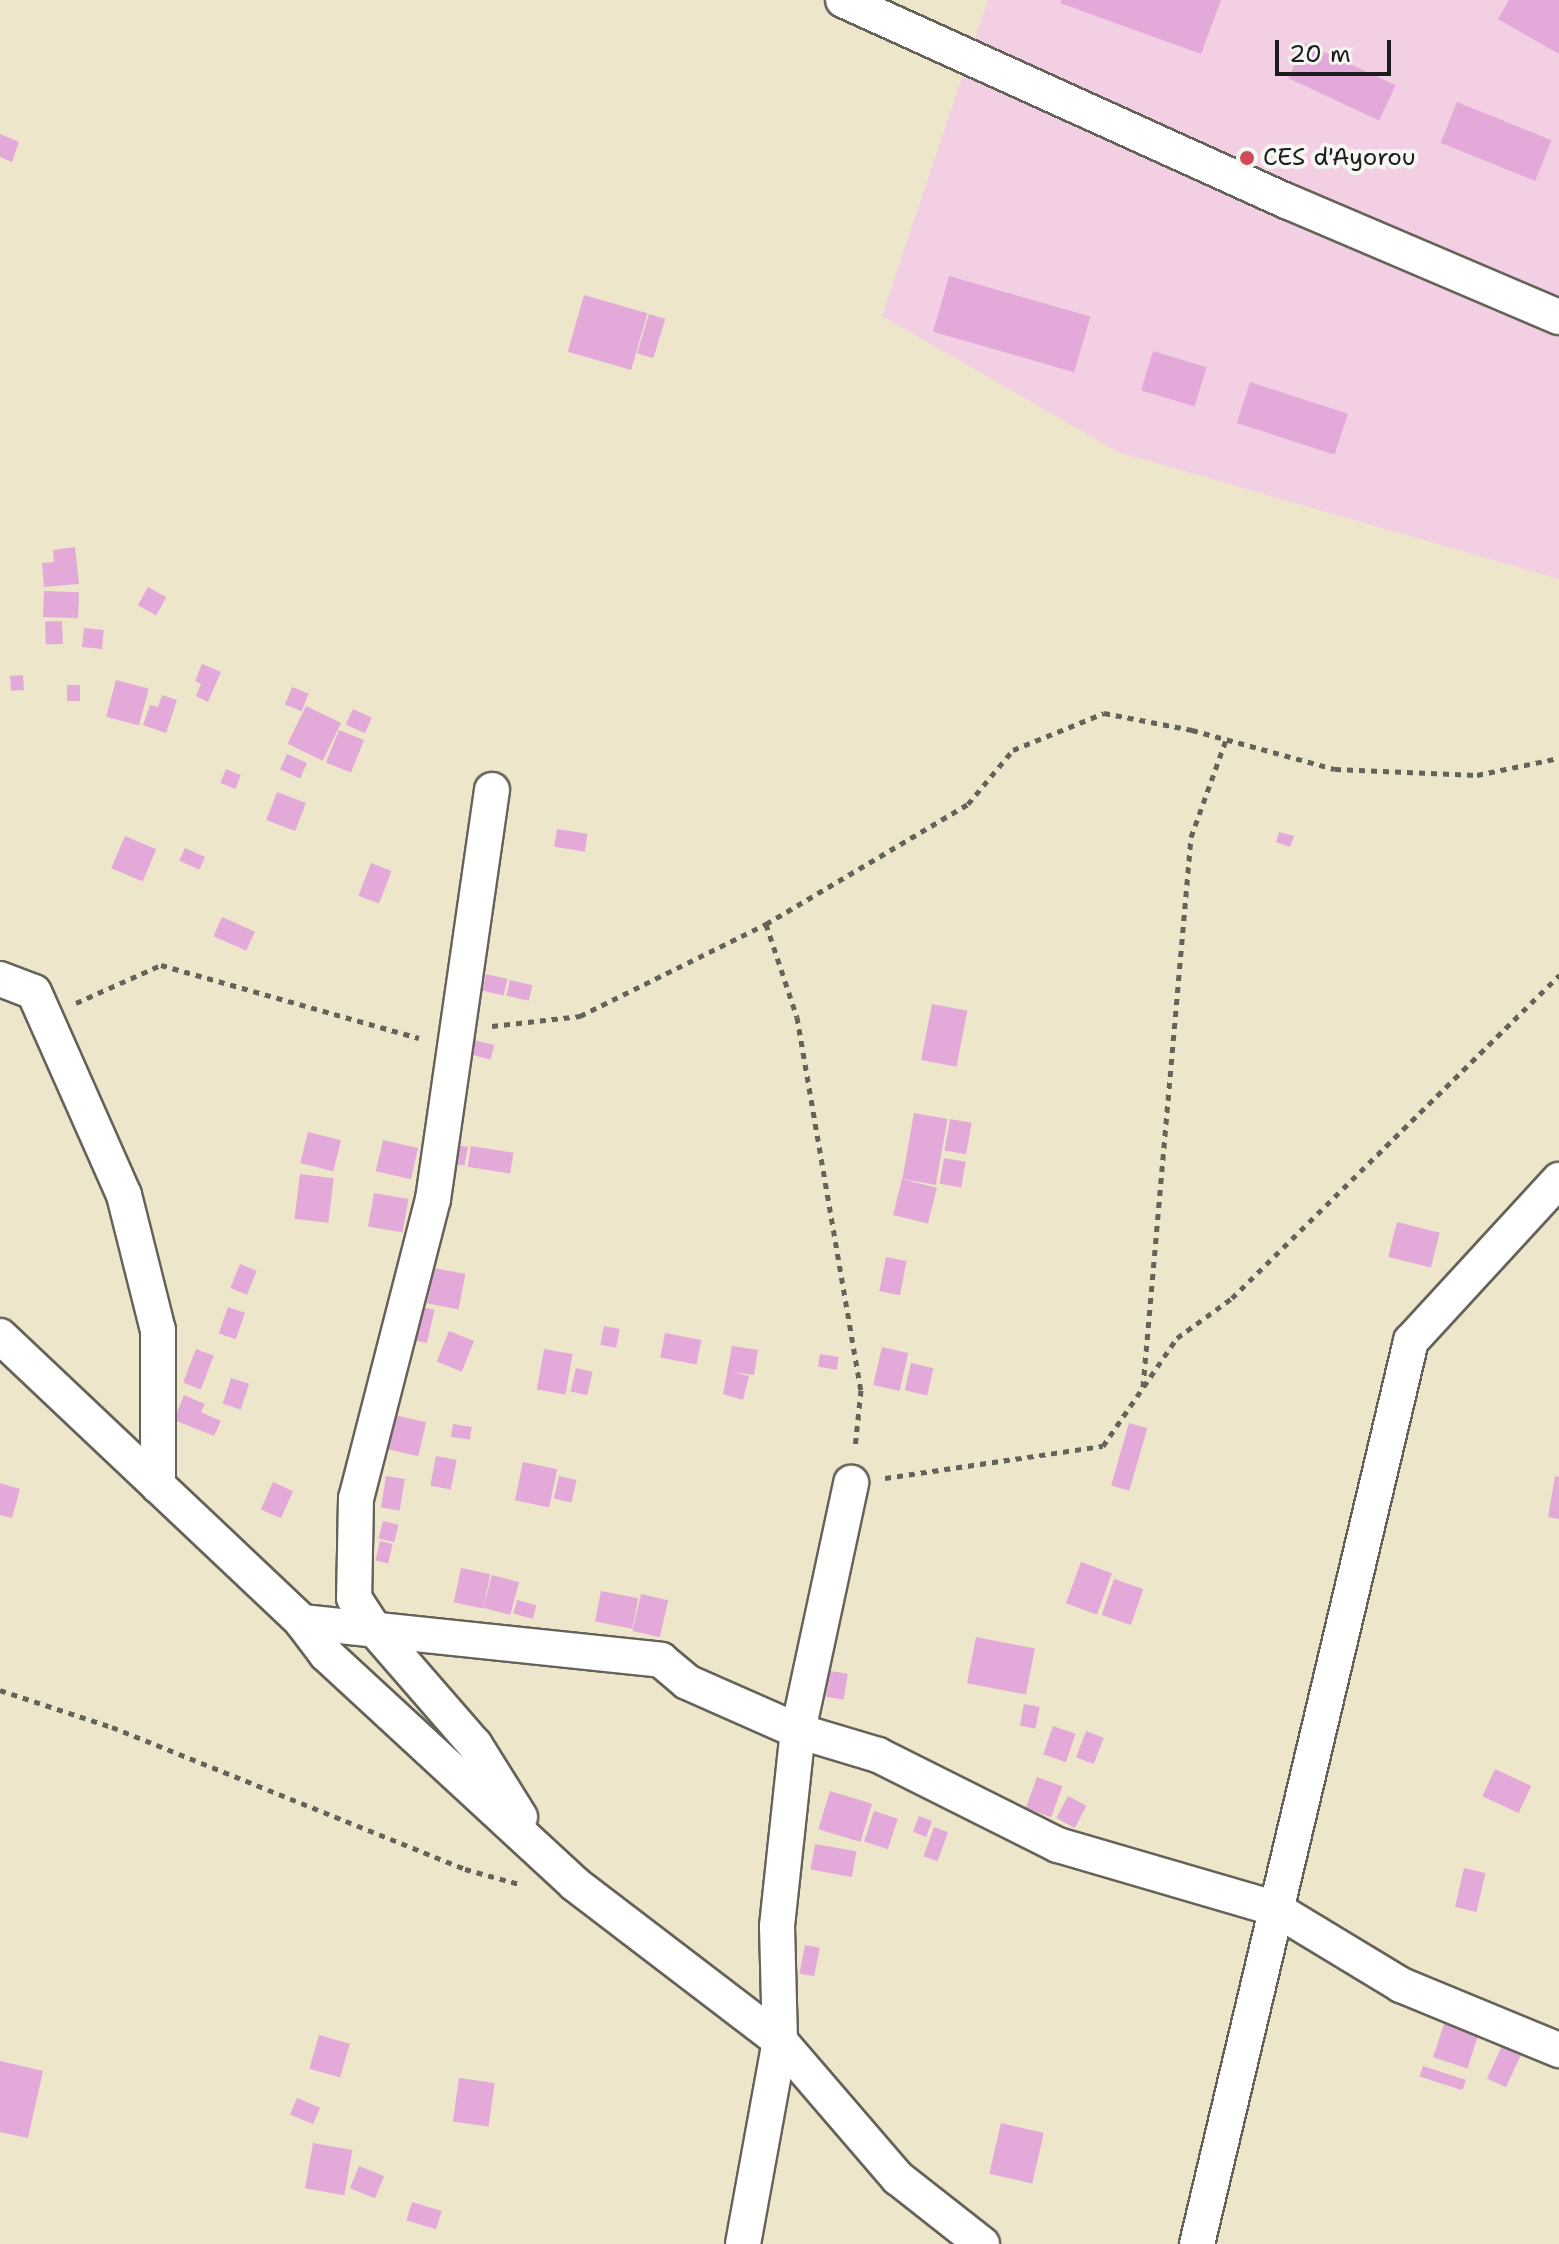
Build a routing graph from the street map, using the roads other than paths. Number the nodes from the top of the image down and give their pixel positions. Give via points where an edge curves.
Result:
1 (843, 0) edge
2 (1559, 317) edge
3 (492, 790) dead end
4 (0, 979) edge
5 (1559, 1180) edge
6 (0, 1336) edge
7 (851, 1483) road end
8 (158, 1486) junction
9 (302, 1622) junction
10 (375, 1630) junction
11 (798, 1731) junction
12 (544, 1855) junction
13 (1274, 1908) junction
14 (780, 2041) junction
15 (1559, 2050) edge
16 (743, 2244) edge
17 (982, 2244) edge
18 (1197, 2244) edge

1 - 2 street via 1289,202
3 - 10 street via 433,1199 356,1498 354,1598
4 - 8 street via 34,992 124,1195 158,1330
5 - 13 street via 1411,1341
6 - 8 street
7 - 11 street
8 - 9 street
9 - 10 street
9 - 12 street via 326,1654
10 - 11 street via 661,1660 687,1682
10 - 12 street via 475,1745
11 - 13 street via 878,1755 1058,1845
11 - 14 street via 777,1926
12 - 14 street
13 - 15 street via 1401,1985
13 - 18 street
14 - 16 street
14 - 17 street via 898,2178

